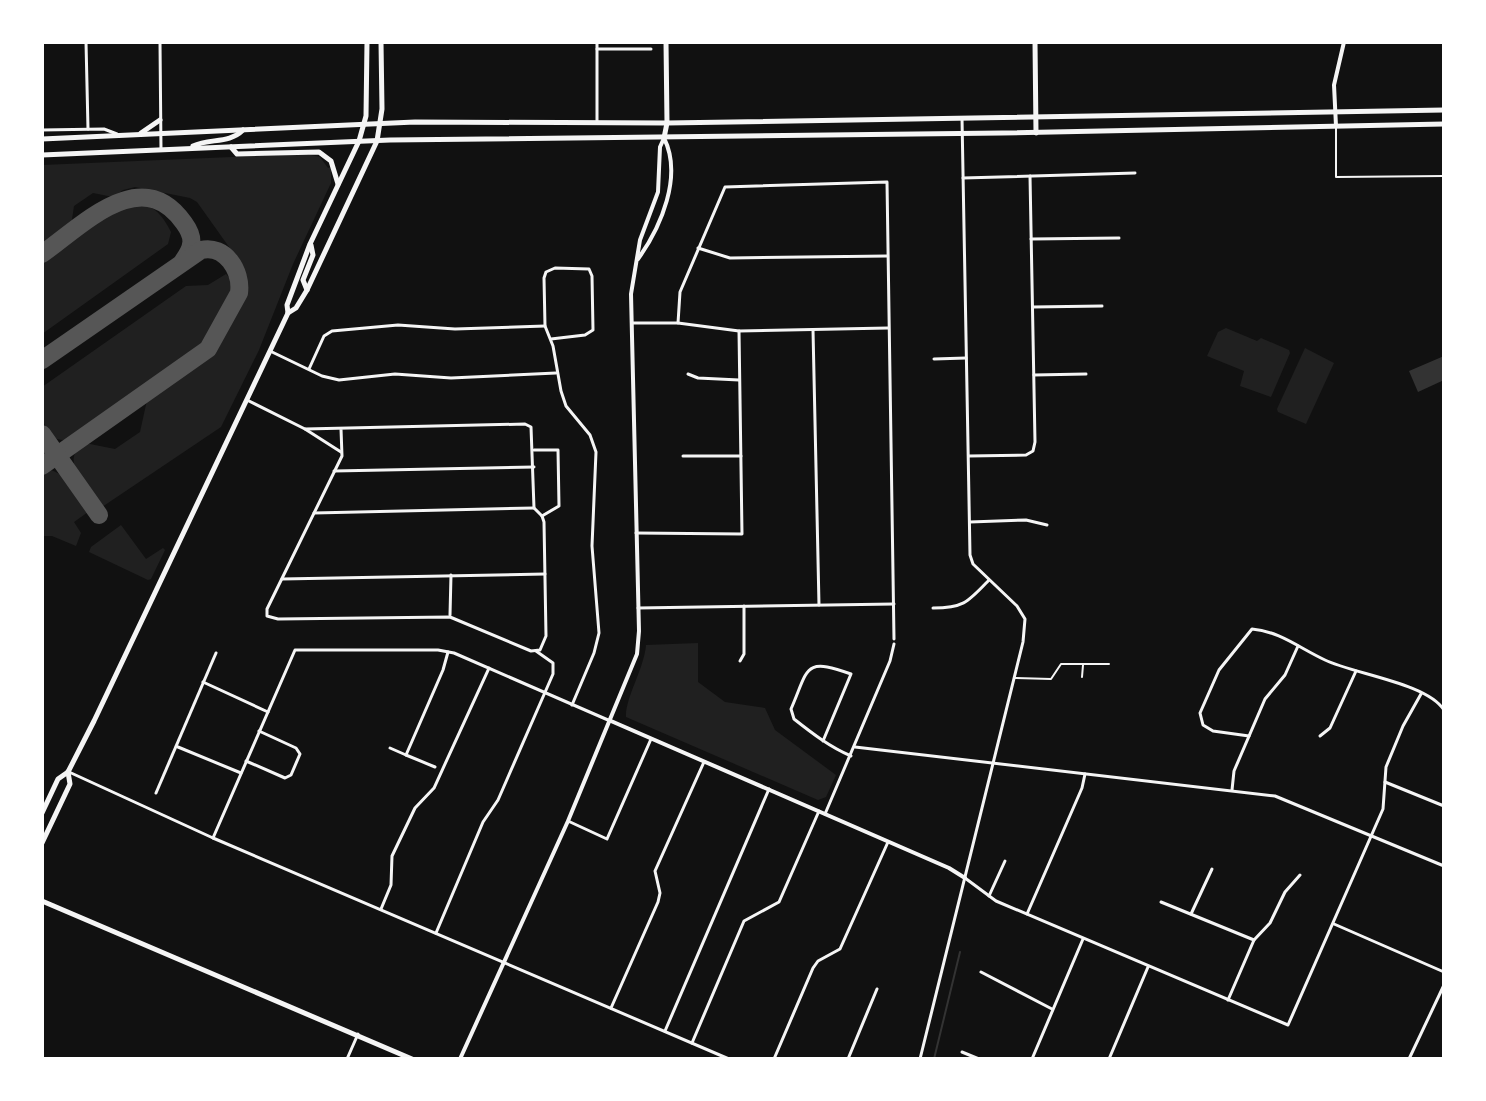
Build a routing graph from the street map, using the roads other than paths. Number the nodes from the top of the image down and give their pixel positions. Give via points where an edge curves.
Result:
1 (86, 42) edge
2 (160, 42) edge
3 (367, 42) edge
4 (381, 42) edge
5 (597, 42) edge
6 (666, 42) edge
7 (1035, 42) edge
8 (1344, 42) edge
9 (597, 49) junction
10 (651, 49) dead end
11 (1444, 110) edge
12 (1335, 111) junction
13 (1036, 117) junction
14 (962, 118) junction
15 (160, 120) junction
16 (597, 123) junction
17 (667, 123) junction
18 (364, 124) junction
19 (381, 124) junction
20 (1444, 124) edge
21 (1336, 126) junction
22 (88, 129) junction
23 (243, 129) junction
24 (42, 130) edge
25 (1036, 133) junction
26 (161, 134) junction
27 (962, 134) junction
28 (138, 135) junction
29 (121, 136) junction
30 (664, 138) junction
31 (42, 139) edge
32 (359, 141) junction
33 (377, 141) junction
34 (231, 147) junction
35 (189, 148) junction
36 (161, 150) junction
37 (42, 155) edge
38 (1135, 173) dead end
39 (1030, 176) junction
40 (1444, 176) edge
41 (963, 178) junction
42 (338, 184) junction
43 (1119, 238) dead end
44 (1031, 239) junction
45 (310, 244) junction
46 (698, 248) junction
47 (887, 256) junction
48 (637, 260) junction
49 (307, 290) junction
50 (1102, 306) dead end
51 (1033, 307) junction
52 (288, 313) junction
53 (631, 323) junction
54 (678, 323) junction
55 (545, 326) junction
56 (888, 328) junction
57 (813, 330) junction
58 (739, 331) junction
59 (551, 339) junction
60 (270, 351) junction
61 (966, 358) junction
62 (934, 359) dead end
63 (309, 369) junction
64 (557, 373) junction
65 (688, 374) dead end
66 (1086, 374) dead end
67 (1034, 375) junction
68 (739, 380) junction
69 (247, 400) junction
70 (305, 429) junction
71 (341, 429) junction
72 (534, 450) junction
73 (342, 456) junction
74 (683, 456) dead end
75 (741, 456) junction
76 (969, 456) junction
77 (534, 467) junction
78 (334, 471) junction
79 (534, 508) junction
80 (314, 513) junction
81 (542, 516) junction
82 (970, 522) junction
83 (1047, 525) dead end
84 (635, 533) junction
85 (545, 574) junction
86 (451, 575) junction
87 (282, 579) junction
88 (989, 580) junction
89 (894, 604) junction
90 (819, 605) junction
91 (744, 606) junction
92 (638, 608) junction
93 (933, 608) dead end
94 (450, 617) junction
95 (1298, 645) junction
96 (536, 651) junction
97 (448, 652) junction
98 (216, 653) dead end
99 (740, 661) dead end
100 (1083, 664) junction
101 (1109, 664) dead end
102 (489, 668) junction
103 (1356, 671) junction
104 (1082, 677) dead end
105 (1014, 678) junction
106 (203, 682) junction
107 (545, 693) junction
108 (1421, 694) junction
109 (572, 705) junction
110 (1444, 710) edge
111 (268, 712) junction
112 (611, 721) junction
113 (259, 731) junction
114 (1249, 736) junction
115 (1320, 736) dead end
116 (651, 739) junction
117 (823, 741) junction
118 (176, 746) junction
119 (855, 747) junction
120 (390, 748) dead end
121 (406, 755) junction
122 (851, 756) junction
123 (246, 761) junction
124 (704, 762) junction
125 (994, 764) junction
126 (435, 767) dead end
127 (68, 772) junction
128 (241, 773) junction
129 (1085, 774) junction
130 (1385, 782) junction
131 (769, 789) junction
132 (1232, 790) junction
133 (156, 793) dead end
134 (1444, 806) edge
135 (819, 811) junction
136 (42, 813) edge
137 (825, 814) junction
138 (568, 821) junction
139 (1372, 836) junction
140 (213, 838) junction
141 (888, 842) junction
142 (42, 843) edge
143 (1005, 861) dead end
144 (1444, 866) edge
145 (1212, 869) dead end
146 (1300, 875) dead end
147 (965, 878) junction
148 (989, 896) junction
149 (43, 901) edge
150 (1161, 902) dead end
151 (381, 910) junction
152 (1027, 914) junction
153 (1191, 914) junction
154 (1334, 924) junction
155 (436, 933) junction
156 (1083, 939) junction
157 (1254, 940) junction
158 (505, 961) junction
159 (1149, 966) junction
160 (981, 972) dead end
161 (1444, 972) edge
162 (1444, 985) edge
163 (877, 989) dead end
164 (1228, 1000) junction
165 (611, 1008) junction
166 (1053, 1010) junction
167 (665, 1031) junction
168 (358, 1034) junction
169 (692, 1043) junction
170 (962, 1052) dead end
171 (347, 1059) edge
172 (412, 1059) edge
173 (460, 1059) edge
174 (729, 1059) edge
175 (774, 1059) edge
176 (848, 1059) edge
177 (920, 1059) edge
178 (979, 1059) edge
179 (1032, 1059) edge
180 (1109, 1059) edge
181 (1409, 1059) edge

1 - 22 street
2 - 15 street
3 - 18 main road
4 - 19 main road
5 - 9 street
6 - 17 main road
7 - 13 main road
8 - 12 street via 1334,85
9 - 10 street
9 - 16 street
11 - 12 main road
12 - 13 main road
12 - 21 street
13 - 14 main road
13 - 25 main road
14 - 17 main road
14 - 27 street
15 - 26 street
15 - 28 main road
16 - 17 main road
16 - 19 main road
17 - 30 main road
18 - 19 main road
18 - 23 main road
18 - 32 main road
19 - 33 main road
20 - 21 main road
21 - 25 main road
21 - 40 lane via 1336,177
22 - 24 street
22 - 29 street
23 - 26 main road
23 - 35 main road via 236,137
25 - 27 main road
26 - 28 main road
26 - 36 street
27 - 30 main road
27 - 41 street
28 - 29 main road
29 - 31 main road
30 - 33 main road
30 - 48 street via 658,192
30 - 48 street via 670,149 668,196
32 - 33 main road
32 - 34 main road
32 - 42 main road
33 - 49 main road
34 - 35 main road
34 - 42 main road via 237,154 319,152 331,161
35 - 36 main road
36 - 37 main road
38 - 39 street
39 - 41 street
39 - 44 street
41 - 61 street
42 - 45 main road
43 - 44 street
44 - 51 street
45 - 49 main road via 313,255 303,280
45 - 52 main road
46 - 47 street via 730,258
46 - 47 street via 725,187 887,182
46 - 54 street via 680,292
47 - 56 street
48 - 53 street
49 - 52 main road
50 - 51 street
51 - 67 street
52 - 60 main road
53 - 54 street
53 - 84 street
54 - 58 street
55 - 59 street
55 - 59 street via 546,272 589,269 593,330
55 - 63 street via 398,325 332,331 324,336
56 - 57 street
56 - 89 street
57 - 58 street
57 - 90 street
58 - 68 street
59 - 64 street
60 - 63 street
60 - 69 main road
61 - 62 street
61 - 76 street
63 - 64 street via 339,380 401,374 451,378
64 - 109 street via 566,406 590,435 596,452 592,546 599,633
65 - 68 street
66 - 67 street
67 - 76 street via 1033,451
68 - 75 street
69 - 70 street
69 - 127 main road
70 - 71 street
70 - 73 street
71 - 72 street via 525,424 533,429
71 - 73 street
72 - 77 street
72 - 81 street via 558,450 559,506
73 - 78 street
74 - 75 street
75 - 84 street via 742,534
76 - 82 street
77 - 78 street
77 - 79 street
78 - 80 street
79 - 80 street
79 - 81 street
80 - 87 street
81 - 85 street
82 - 83 street via 1026,520
82 - 88 street via 970,555
84 - 92 street
85 - 86 street
85 - 96 street via 546,636
86 - 87 street
86 - 94 street
87 - 94 street via 267,609 271,619
88 - 93 street via 965,605
88 - 105 street via 1025,619
89 - 90 street
89 - 119 street via 890,661
90 - 91 street
91 - 92 street
91 - 99 street
92 - 112 street via 637,654
94 - 96 street
95 - 103 street
95 - 114 street
95 - 114 street via 1252,629 1219,670 1200,713 1203,725
96 - 107 street via 553,663
97 - 102 street
97 - 111 street via 295,650
97 - 121 street
98 - 106 street
100 - 101 lane
100 - 104 lane
100 - 105 lane via 1061,664 1051,679
102 - 107 street
102 - 151 street via 434,788 415,808 392,856 391,885
103 - 108 street
103 - 115 street via 1330,728
105 - 125 street
106 - 111 street
106 - 118 street
107 - 109 street
107 - 155 street
108 - 110 street
108 - 130 street via 1386,767
109 - 112 street
111 - 113 street
112 - 116 street
112 - 138 street
113 - 123 street
113 - 123 street via 296,748 300,754 291,775 285,778
114 - 132 street
116 - 124 street
116 - 138 street via 607,839
117 - 117 street via 794,719 791,709 813,665 851,674
117 - 122 street
118 - 128 street
118 - 133 street
119 - 122 street
119 - 125 street
120 - 121 street
121 - 126 street
122 - 137 street
123 - 128 street
124 - 131 street
124 - 165 street via 655,871 658,902
125 - 129 street
125 - 147 street
127 - 136 main road via 58,779
127 - 140 street
127 - 142 main road via 70,784
128 - 140 street
129 - 132 street
129 - 152 street
130 - 134 street
130 - 139 street via 1383,809
131 - 135 street
131 - 167 street
132 - 139 street via 1292,801
135 - 137 street
135 - 169 street via 779,902 744,921
137 - 141 street
138 - 158 street
139 - 144 street
139 - 154 street
140 - 151 street
141 - 147 street
141 - 175 street via 840,949 813,968
143 - 148 street
145 - 153 street
146 - 157 street
147 - 148 street
147 - 177 street
148 - 152 street
149 - 168 main road
150 - 153 street
151 - 155 street
152 - 156 street
153 - 157 street
154 - 161 street
154 - 164 street via 1288,1025
155 - 158 street
156 - 159 street
156 - 166 street
157 - 164 street
158 - 165 street
158 - 173 street
159 - 164 street
159 - 180 street
160 - 166 street
162 - 181 street
163 - 176 street
165 - 167 street
166 - 179 street
167 - 169 street
168 - 171 street
168 - 172 main road
169 - 174 street
170 - 178 street

